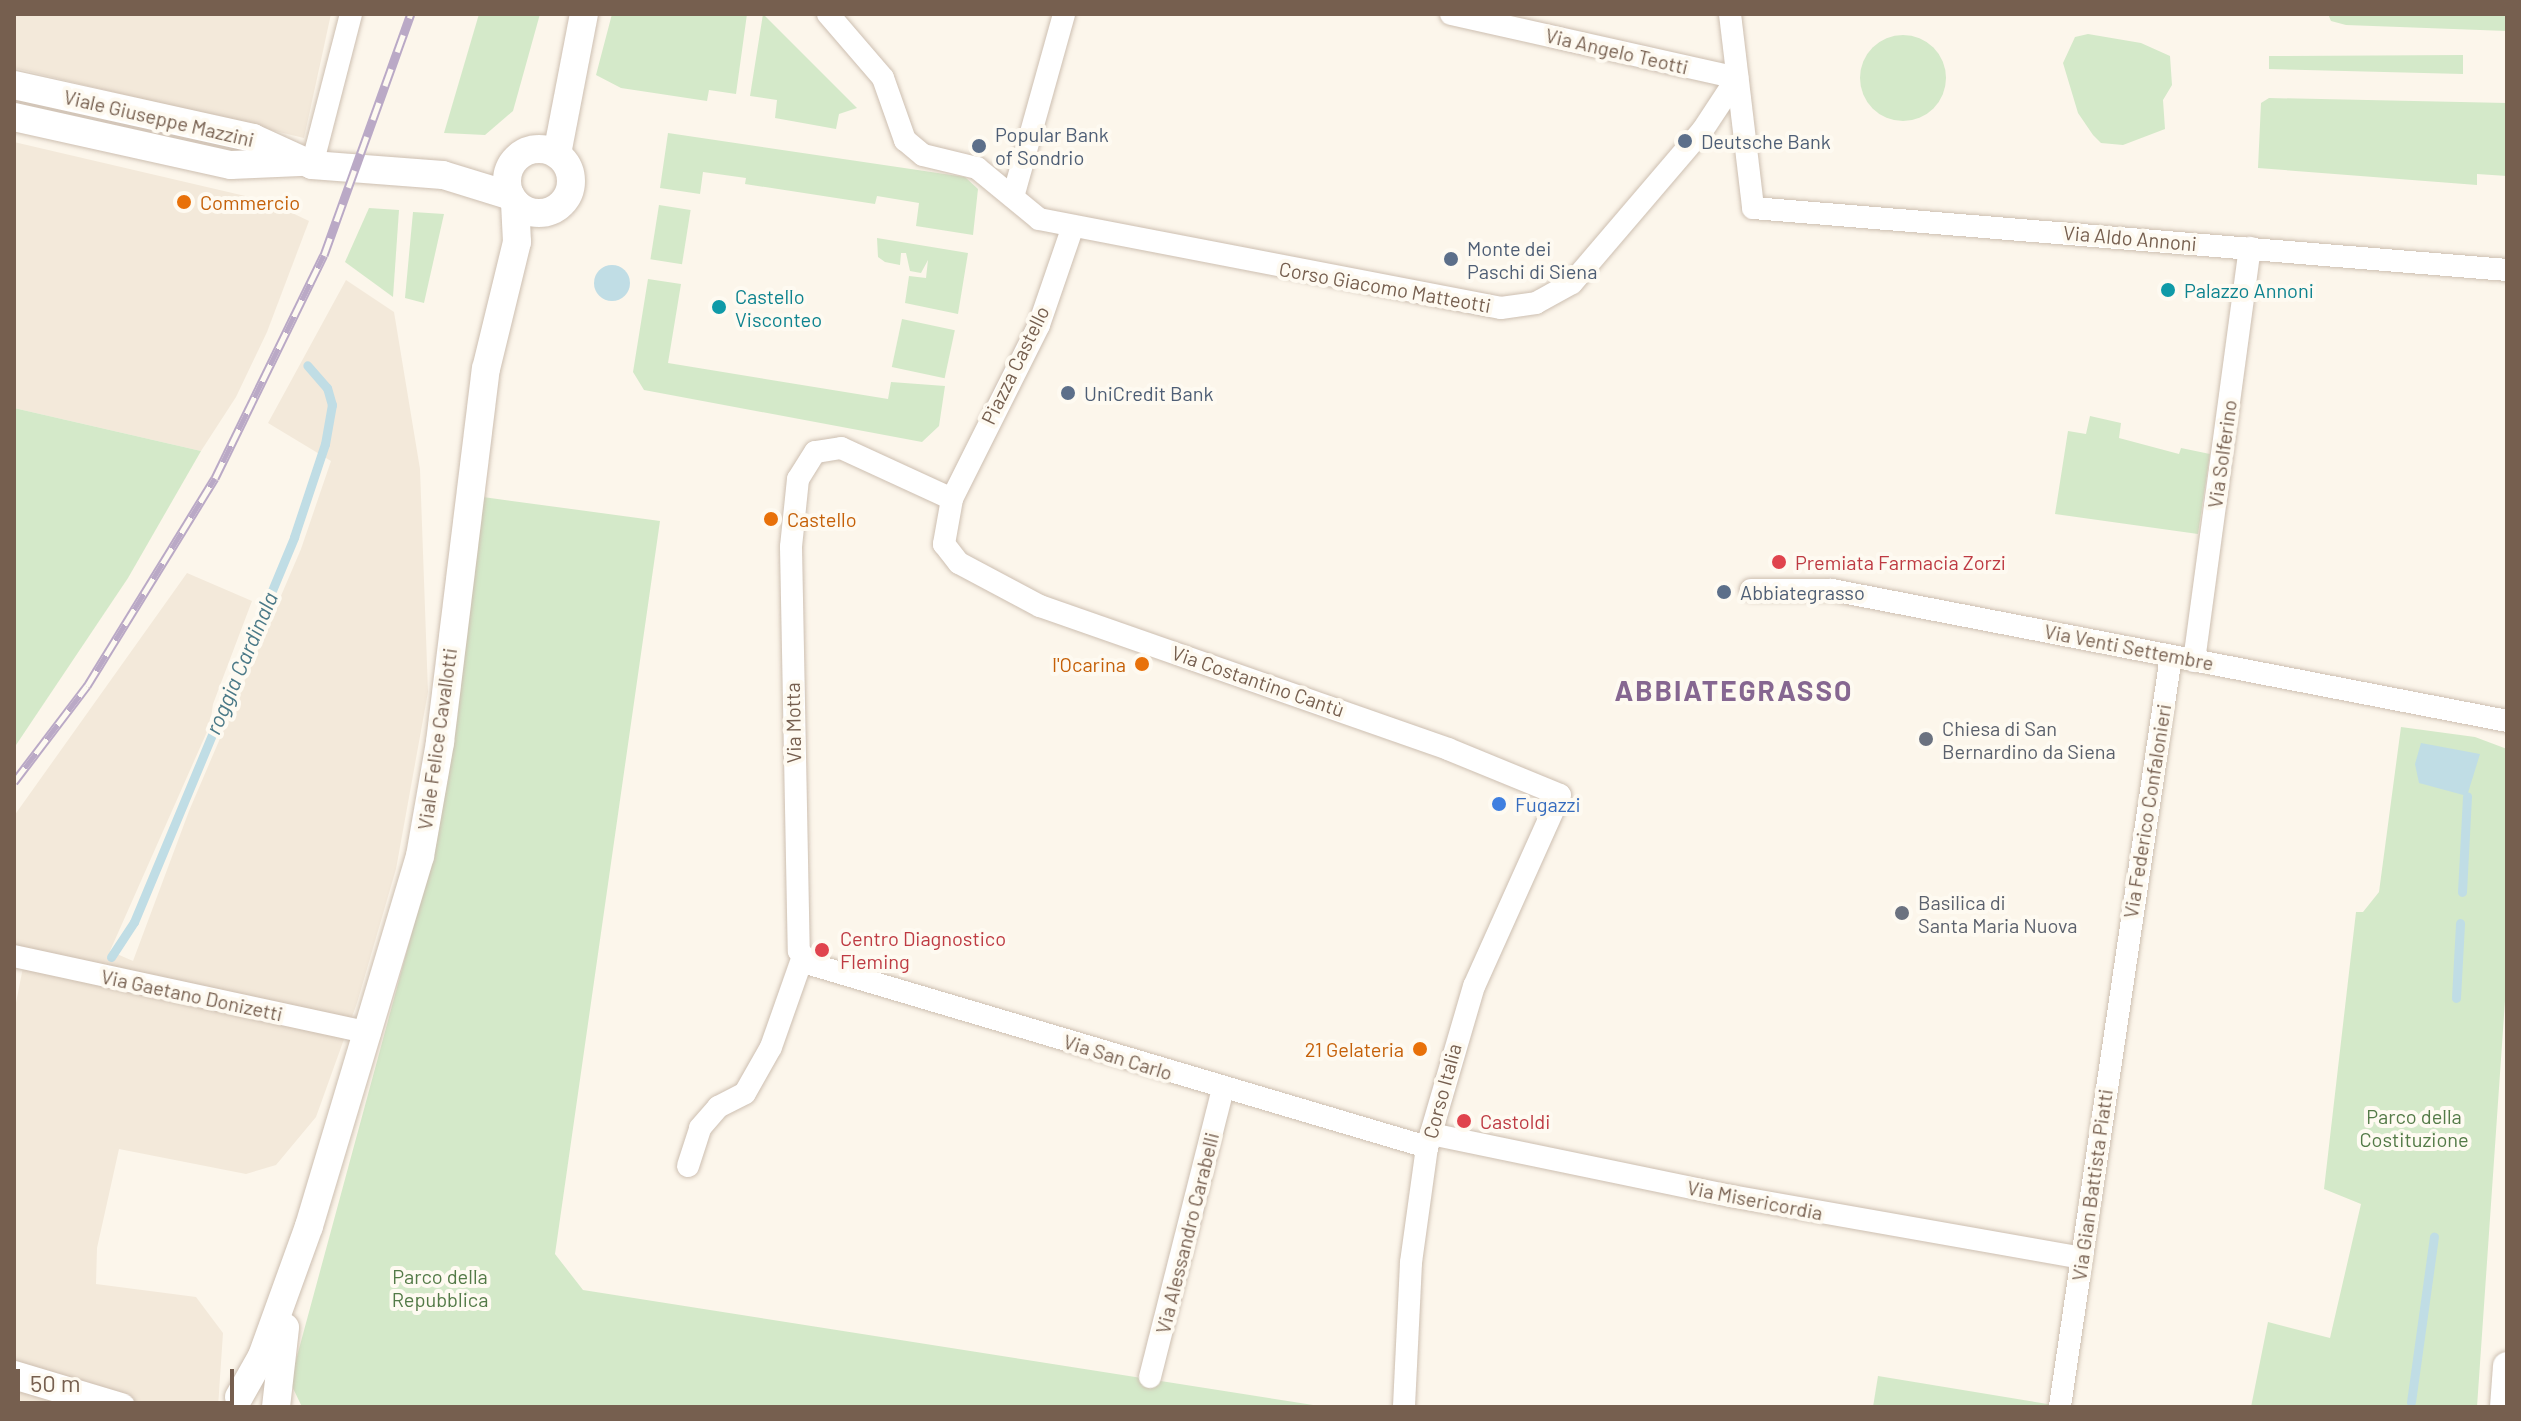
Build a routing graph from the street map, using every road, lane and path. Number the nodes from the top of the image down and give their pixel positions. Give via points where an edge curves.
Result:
1 (351, 14) edge
2 (584, 14) edge
3 (828, 14) edge
4 (1064, 14) edge
5 (1730, 14) edge
6 (1462, 15) edge
7 (568, 77) junction
8 (1737, 78) junction
9 (14, 85) edge
10 (14, 117) edge
11 (557, 154) junction
12 (520, 156) junction
13 (306, 163) junction
14 (443, 175) junction
15 (1006, 188) junction
16 (521, 204) junction
17 (1072, 229) junction
18 (2250, 248) junction
19 (2507, 270) edge
20 (952, 499) junction
21 (959, 563) joint
22 (1751, 590) dead end
23 (2171, 656) junction
24 (2194, 661) junction
25 (2507, 721) edge
26 (1560, 795) joint
27 (14, 956) edge
28 (806, 960) junction
29 (2123, 965) joint
30 (370, 1033) junction
31 (1223, 1088) junction
32 (1429, 1140) junction
33 (688, 1166) dead end
34 (309, 1226) junction
35 (2081, 1258) junction
36 (2507, 1366) edge
37 (14, 1375) edge
38 (1150, 1377) dead end
39 (230, 1402) edge
40 (2060, 1406) edge
41 (118, 1407) edge
42 (274, 1407) edge
43 (1404, 1407) edge
44 (2504, 1407) edge

1 - 13 street
2 - 7 street
3 - 15 street, Corso Giacomo Matteotti via 883,78 905,140 923,155 977,168
4 - 15 street
5 - 8 street
6 - 8 street, Via Angelo Teotti
7 - 11 street
7 - 12 street
8 - 17 street, Corso Giacomo Matteotti via 1702,131 1607,247 1572,283 1536,303 1501,308
8 - 18 street, Via Aldo Annoni via 1753,208
9 - 13 street, Viale Giuseppe Mazzini via 253,138
10 - 13 street, Viale Giuseppe Mazzini via 231,165
11 - 12 street via 545,149
11 - 16 street via 568,166 571,187 560,206
12 - 14 street, Viale Giuseppe Mazzini
12 - 16 street via 507,180
13 - 14 street, Viale Giuseppe Mazzini via 343,171
14 - 16 street, Viale Giuseppe Mazzini
15 - 17 street, Corso Giacomo Matteotti via 1039,219
16 - 30 street, Viale Felice Cavallotti via 486,369 422,844
17 - 20 street, Piazza Castello via 1039,325
18 - 19 street, Via Aldo Annoni
18 - 24 street, Via Solferino
20 - 21 street, Piazza Castello via 944,544
20 - 28 street, Via Motta via 841,448 815,452 798,479 791,547
21 - 26 street, Via Costantino Cantù via 1040,606 1421,739
22 - 23 street, Via Venti Settembre via 1832,590
23 - 24 street, Via Venti Settembre
23 - 29 street, Via Federico Confalonieri
24 - 25 street, Via Venti Settembre
26 - 32 street, Corso Italia via 1474,986
27 - 30 street, Via Gaetano Donizetti
28 - 31 street, Via San Carlo
28 - 33 street via 771,1047 745,1093 718,1107 700,1128
29 - 35 street, Via Gian Battista Piatti
30 - 34 street, Viale Felice Cavallotti
31 - 32 street, Via San Carlo
31 - 38 street, Via Alessandro Carabelli
32 - 35 street, Via Misericordia
32 - 43 street, Corso Italia via 1411,1263
34 - 39 street, Viale Felice Cavallotti via 262,1356
34 - 42 street, Viale Felice Cavallotti via 284,1328
35 - 40 street, Via Gian Battista Piatti
36 - 44 street
37 - 41 street
39 - 42 street via 259,1398

